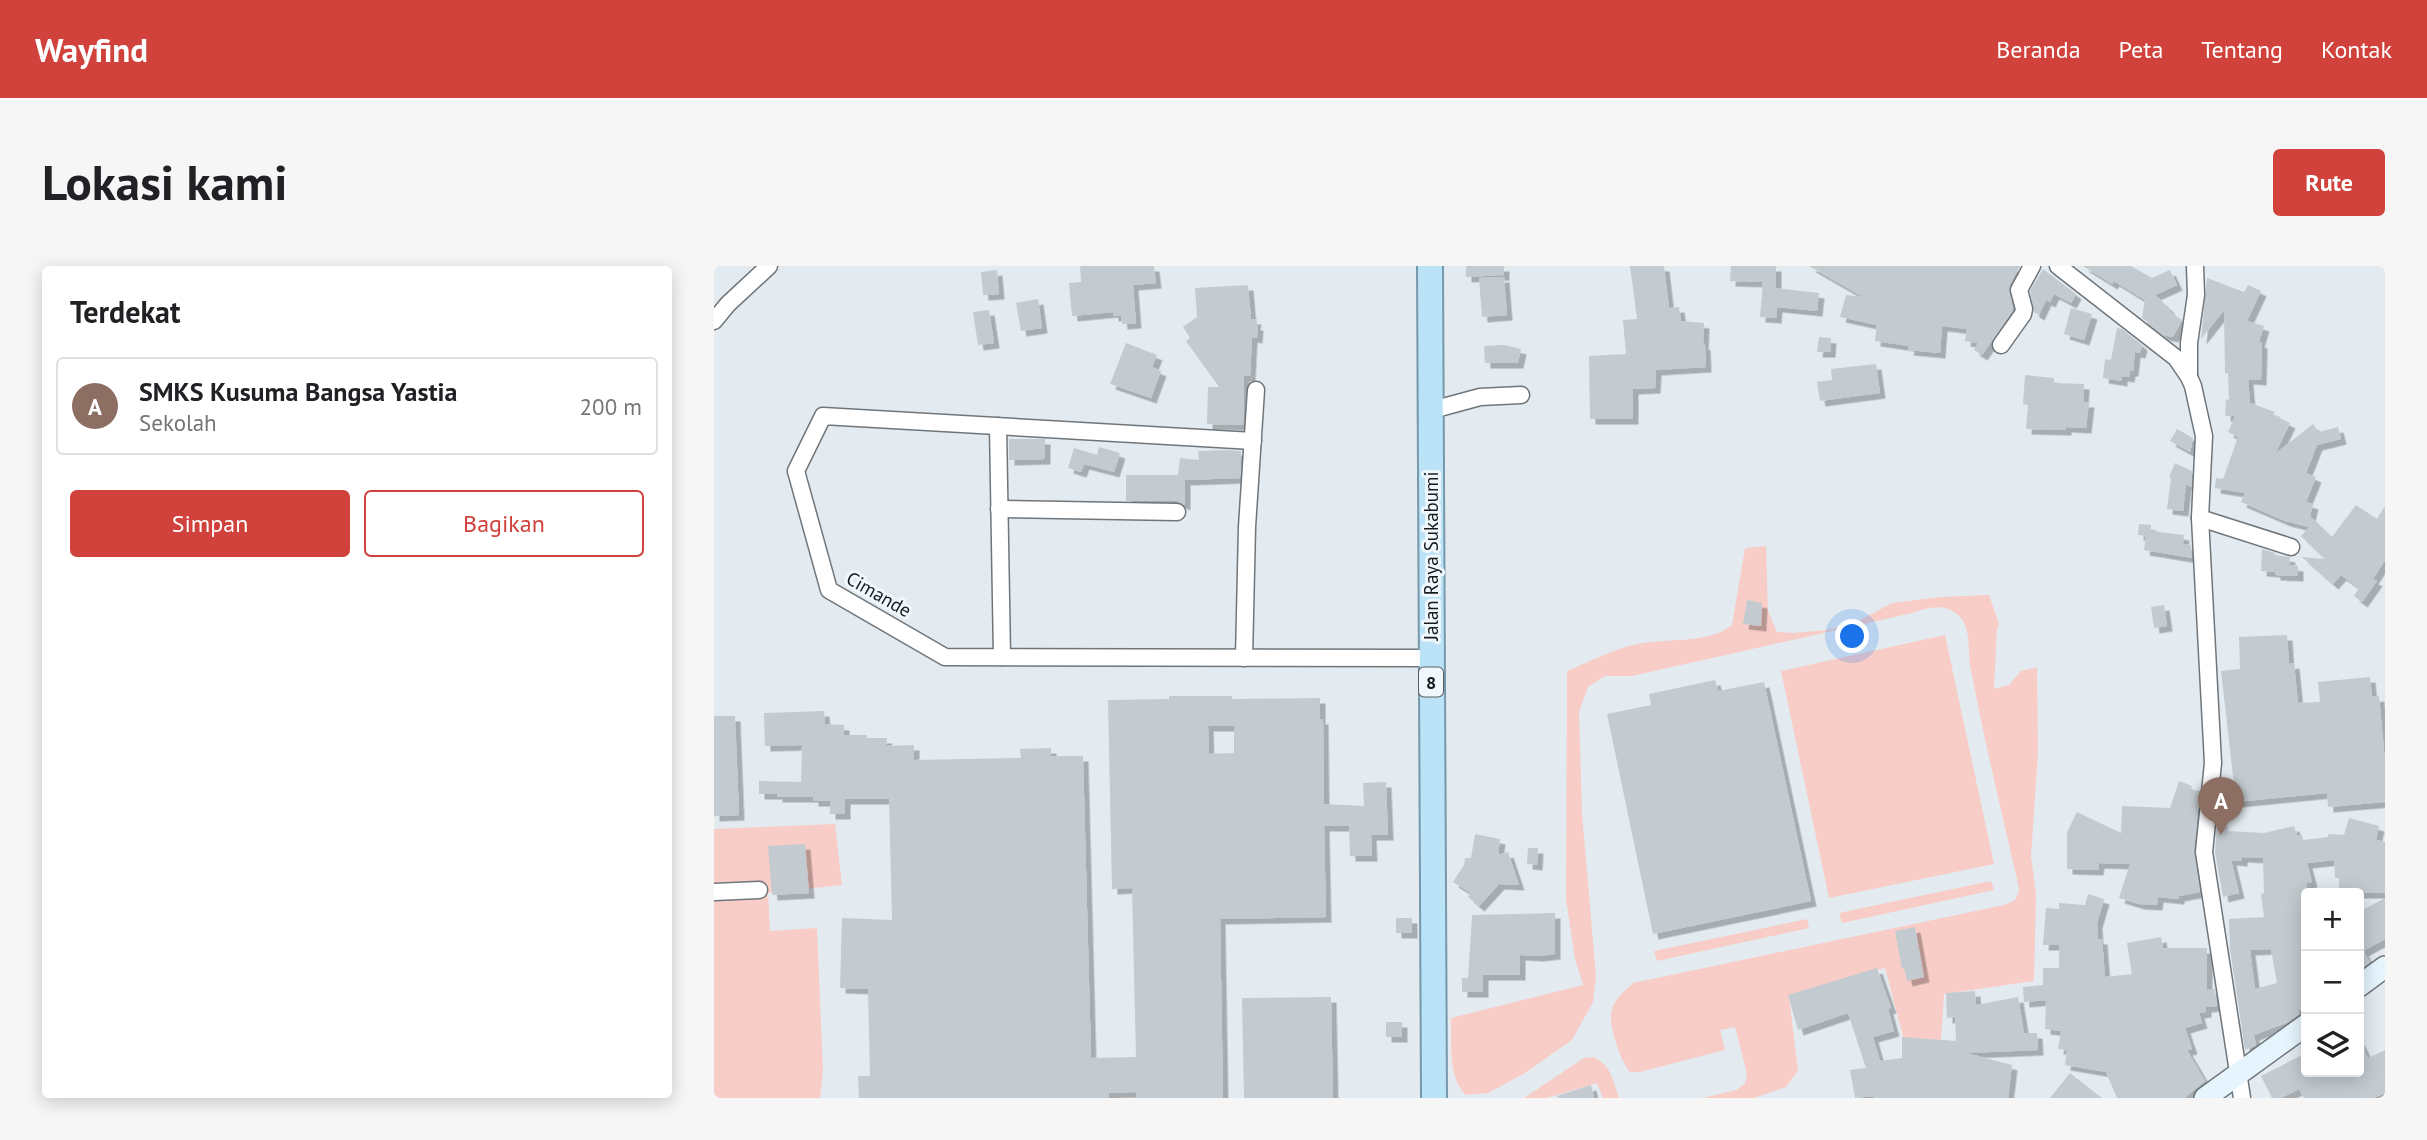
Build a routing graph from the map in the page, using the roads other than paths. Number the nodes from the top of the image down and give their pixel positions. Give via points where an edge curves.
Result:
1 (769, 266) edge
2 (1430, 266) edge
3 (2032, 266) edge
4 (2058, 266) edge
5 (2195, 268) edge
6 (714, 321) edge
7 (2001, 345) dead end
8 (2189, 377) junction
9 (1256, 390) dead end
10 (1521, 395) dead end
11 (1432, 410) junction
12 (998, 426) junction
13 (1253, 441) junction
14 (999, 509) junction
15 (1177, 512) dead end
16 (2200, 517) junction
17 (2291, 547) dead end
18 (1002, 657) junction
19 (1244, 658) junction
20 (1431, 658) junction
21 (759, 890) dead end
22 (714, 892) edge
23 (2385, 967) edge
24 (2364, 982) edge
25 (2301, 1028) edge
26 (2238, 1074) junction
27 (1434, 1098) edge
28 (2205, 1098) edge
29 (2242, 1098) edge

1 - 6 street
2 - 11 highway, Jalan Raya Sukabumi / 8
3 - 7 street via 2019,290 2023,314
4 - 8 street via 2166,349
5 - 8 street
8 - 16 street via 2204,436
9 - 13 street
10 - 11 street via 1480,397
11 - 20 highway, Jalan Raya Sukabumi / 8
12 - 13 street, Cimande
12 - 14 street
12 - 18 street, Cimande via 823,416 796,471 830,590 945,657
13 - 19 street
14 - 15 street
14 - 18 street
16 - 17 street
16 - 26 street via 2213,764 2204,852
18 - 19 street, Cimande
19 - 20 street, Cimande
20 - 27 highway, Jalan Raya Sukabumi / 8
21 - 22 street
23 - 24 main road
25 - 26 main road
26 - 28 main road
26 - 29 street

